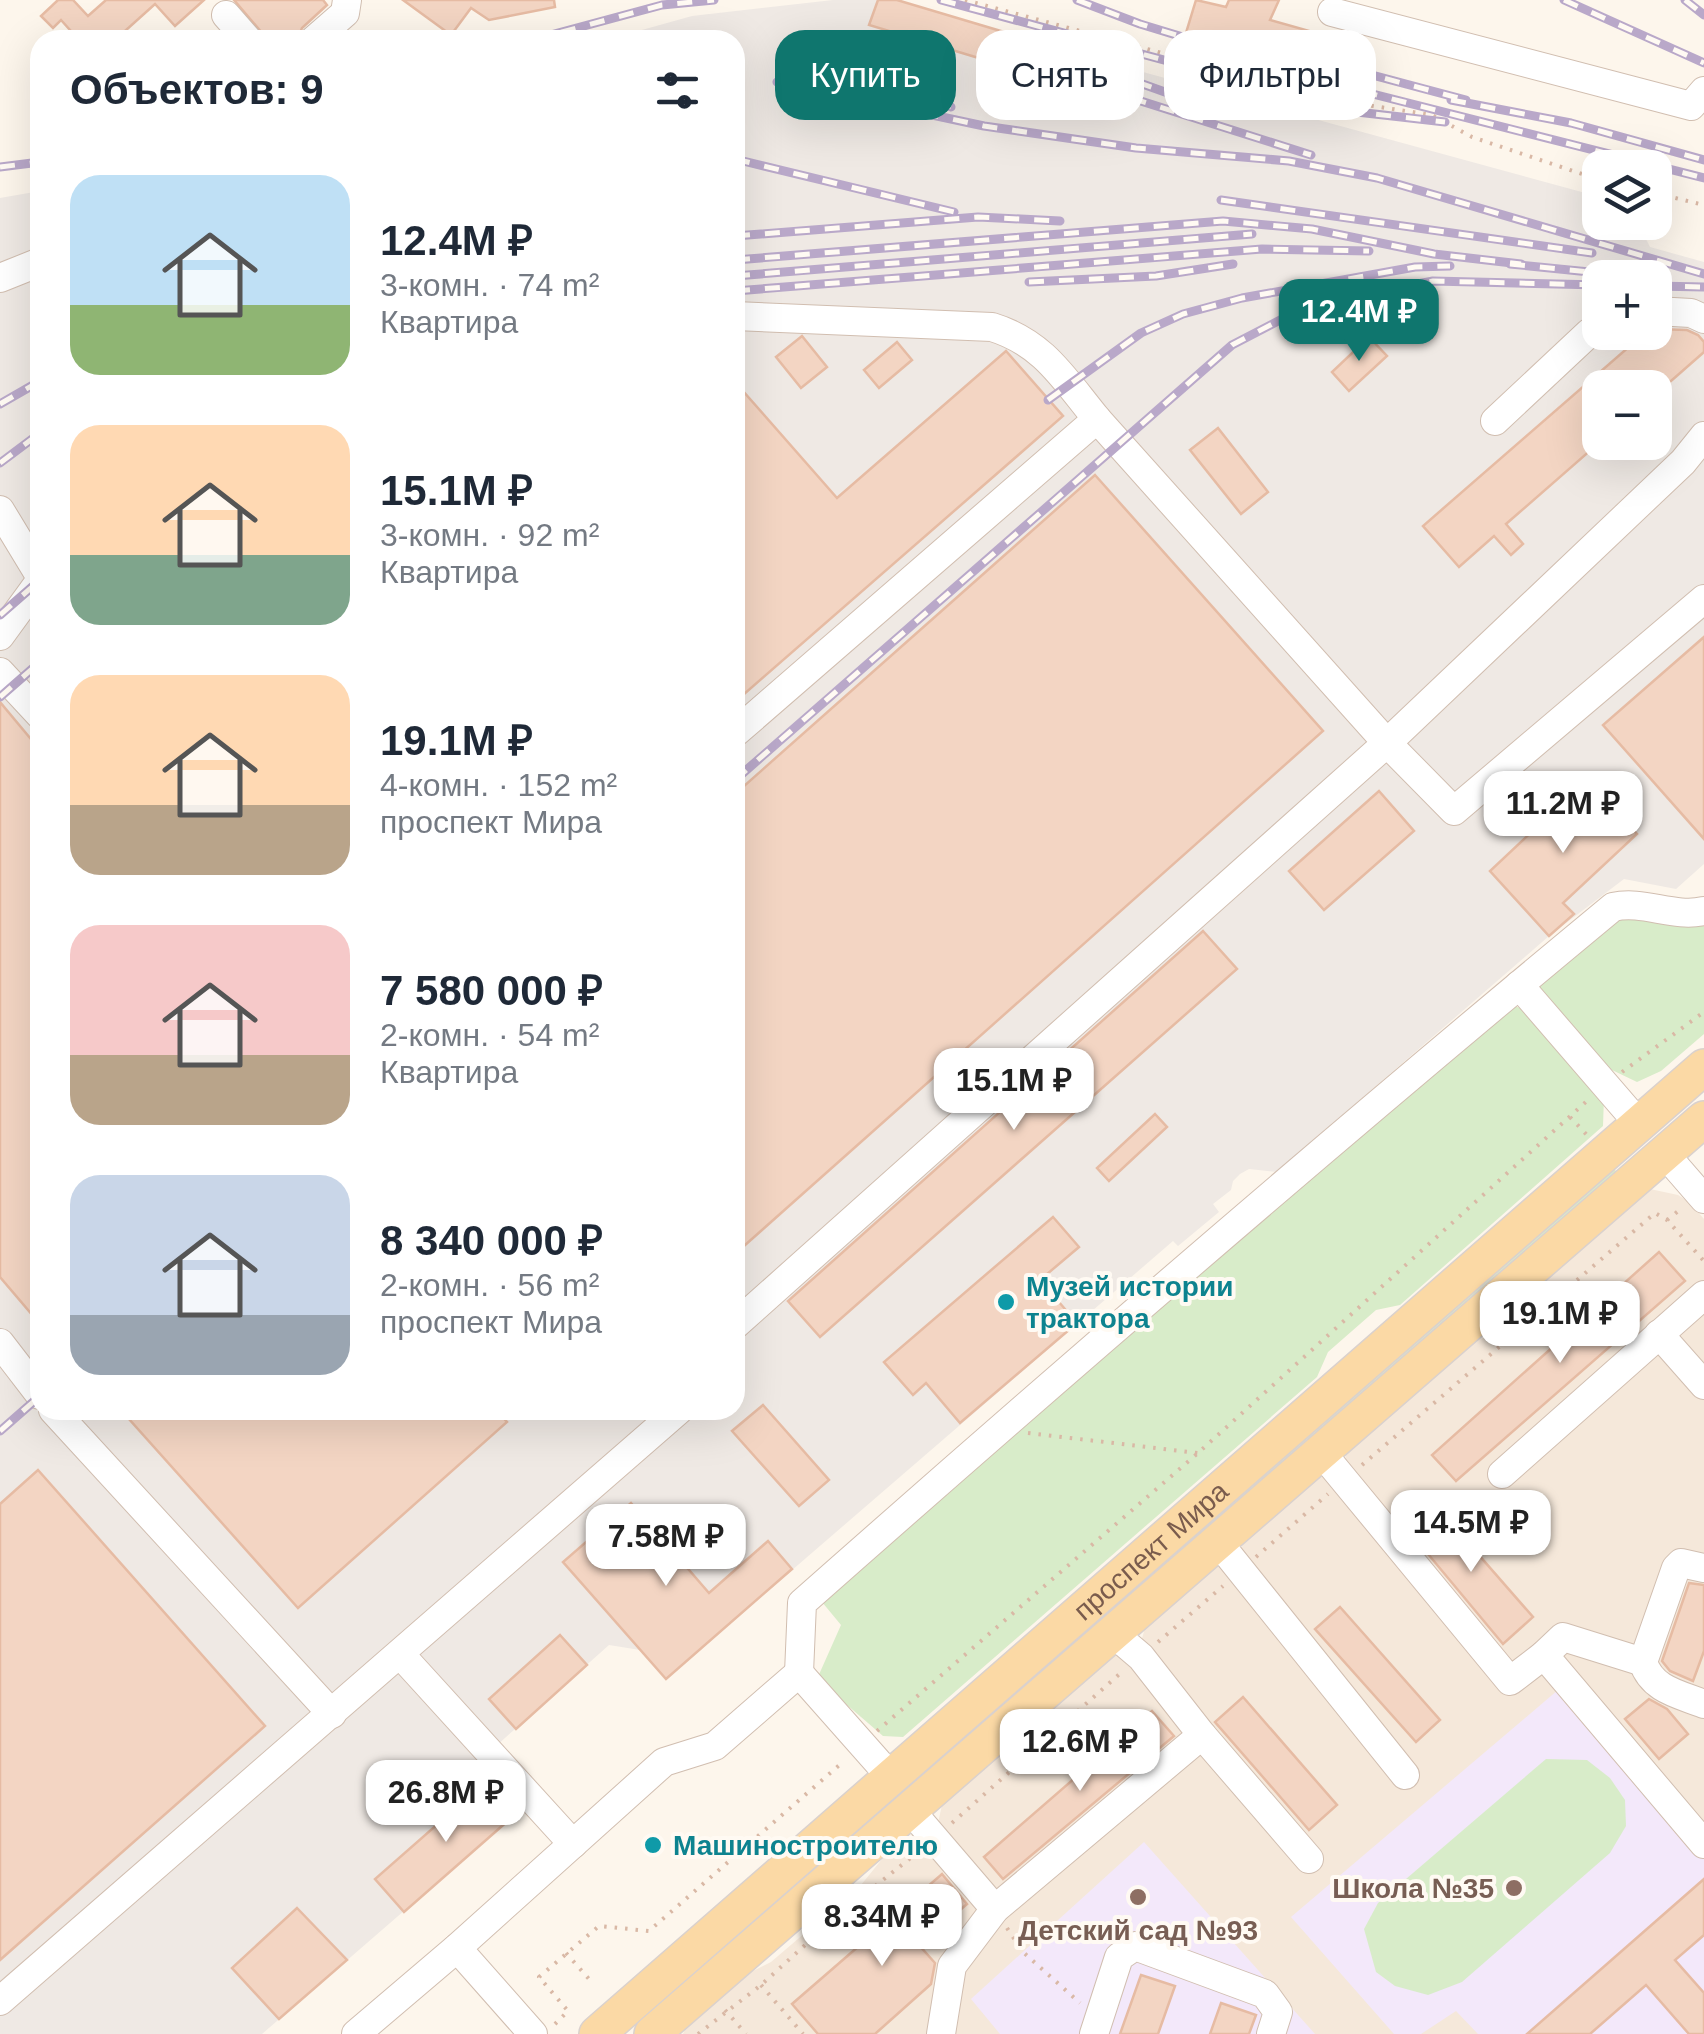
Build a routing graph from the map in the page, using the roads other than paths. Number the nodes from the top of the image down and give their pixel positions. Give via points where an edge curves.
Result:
1 (347, 0) edge
2 (1332, 12) dead end
3 (226, 14) dead end
4 (240, 30) edge
5 (325, 30) edge
6 (1704, 91) edge
7 (30, 266) edge
8 (0, 278) edge
9 (1672, 312) edge
10 (745, 316) edge
11 (1704, 319) edge
12 (1582, 340) edge
13 (1097, 419) junction
14 (1495, 420) dead end
15 (1704, 436) edge
16 (0, 510) edge
17 (30, 562) edge
18 (30, 593) edge
19 (1704, 599) edge
20 (0, 636) edge
21 (0, 672) edge
22 (30, 704) edge
23 (745, 725) edge
24 (1387, 744) junction
25 (1704, 911) edge
26 (1519, 985) junction
27 (1704, 1067) edge
28 (1704, 1119) edge
29 (1639, 1124) junction
30 (1664, 1154) junction
31 (1696, 1200) edge
32 (1704, 1295) edge
33 (745, 1316) edge
34 (1659, 1334) junction
35 (0, 1343) edge
36 (30, 1382) edge
37 (1704, 1385) edge
38 (63, 1420) edge
39 (657, 1420) edge
40 (1321, 1452) junction
41 (1502, 1474) dead end
42 (1218, 1542) junction
43 (1704, 1568) edge
44 (1125, 1647) junction
45 (400, 1654) junction
46 (1544, 1656) junction
47 (1643, 1662) junction
48 (799, 1673) junction
49 (1704, 1704) edge
50 (332, 1714) junction
51 (1202, 1735) junction
52 (1405, 1775) dead end
53 (891, 1777) junction
54 (911, 1811) junction
55 (573, 1844) junction
56 (1704, 1844) edge
57 (1308, 1860) dead end
58 (995, 1909) junction
59 (457, 1948) junction
60 (0, 2002) edge
61 (615, 2027) edge
62 (1096, 2027) edge
63 (545, 2028) edge
64 (356, 2034) edge
65 (651, 2034) edge
66 (942, 2034) edge
67 (1270, 2034) edge

1 - 5 street via 345,13
2 - 6 street via 1690,106
3 - 4 street
7 - 8 street
9 - 11 street
10 - 13 street via 992,326 1036,346
12 - 14 street
13 - 23 street
13 - 24 street
15 - 24 street
16 - 17 street
18 - 20 street
19 - 24 street via 1454,811
21 - 22 street
24 - 33 street
25 - 26 street via 1613,906
26 - 29 street
26 - 48 street via 802,1603
27 - 29 main road, проспект Мира
28 - 30 main road, проспект Мира
29 - 30 main road
29 - 53 main road, проспект Мира
30 - 31 street
30 - 40 main road, проспект Мира
32 - 34 street
34 - 37 street
34 - 41 street
35 - 36 street
38 - 50 street
39 - 45 street
40 - 42 main road, проспект Мира
40 - 46 street via 1510,1681
42 - 44 main road, проспект Мира
42 - 52 street
43 - 47 street via 1681,1562 1676,1568
44 - 51 street via 1140,1656
44 - 54 main road, проспект Мира
45 - 50 street
45 - 55 street
46 - 47 street via 1563,1637
46 - 56 street
47 - 49 street via 1659,1686
48 - 53 street
48 - 55 street via 715,1746 664,1762
50 - 60 street
51 - 57 street
51 - 58 street
53 - 61 main road, проспект Мира
54 - 58 street
54 - 65 main road, проспект Мира
55 - 59 street
58 - 66 street via 952,1966
59 - 63 street
59 - 64 street
61 - 65 main road
62 - 67 street via 1120,1957 1135,1946 1264,1994 1278,2012

